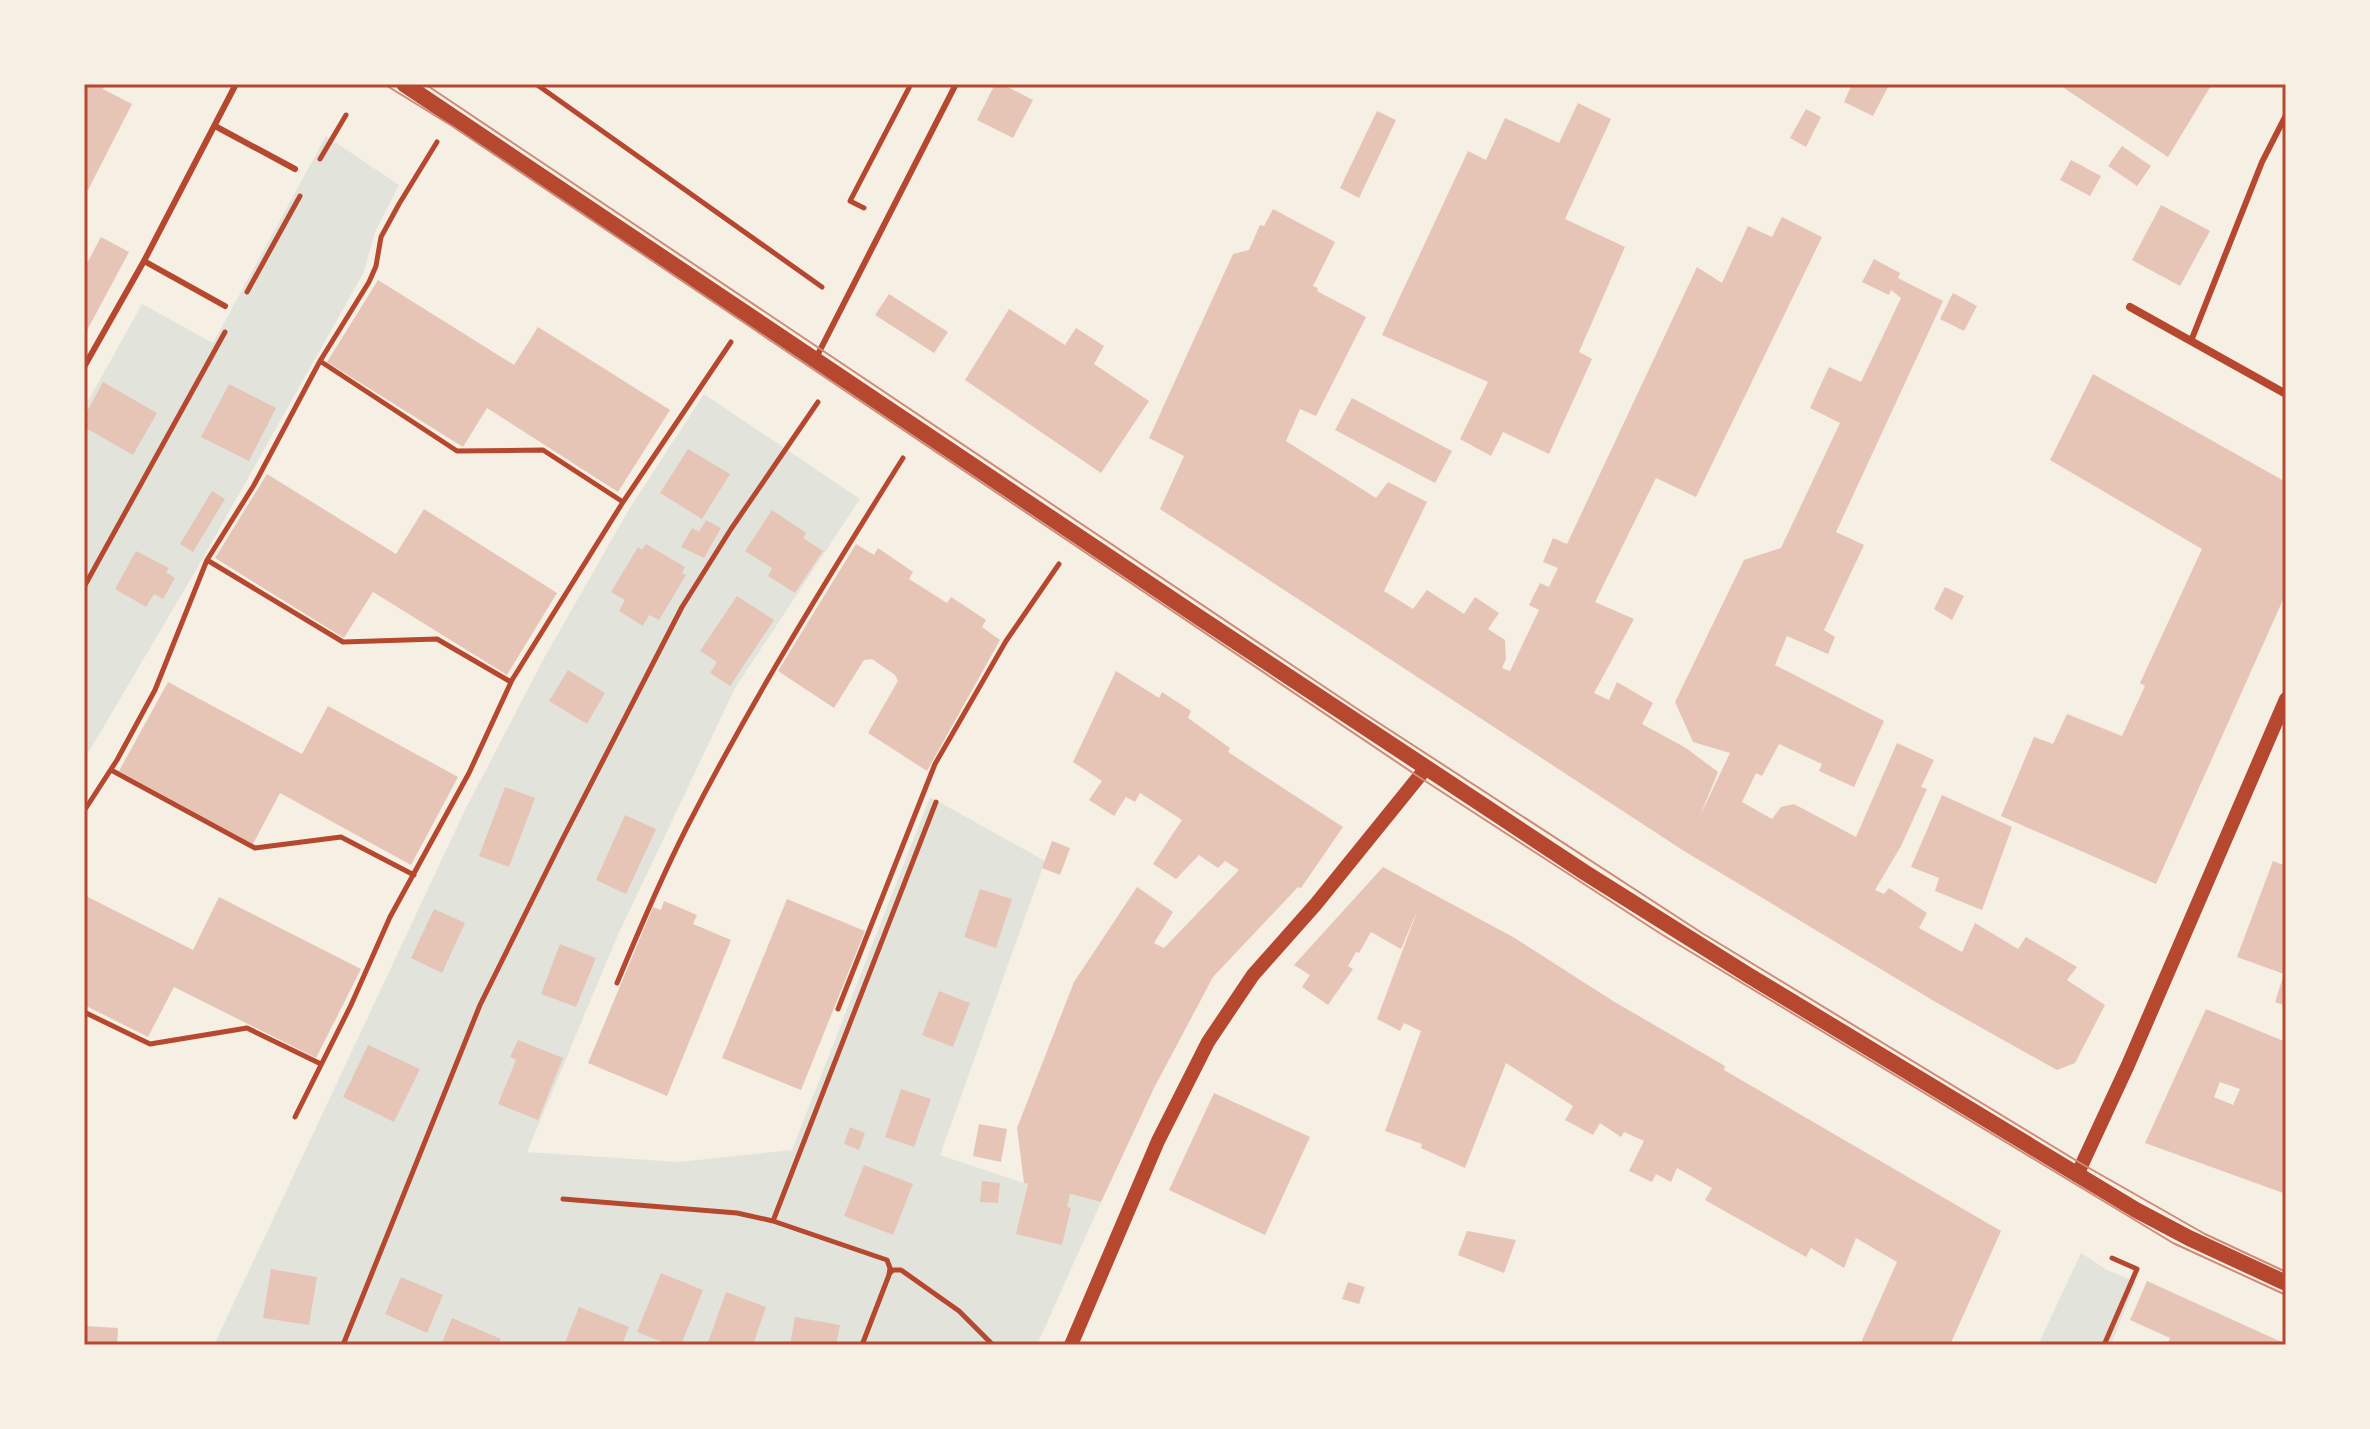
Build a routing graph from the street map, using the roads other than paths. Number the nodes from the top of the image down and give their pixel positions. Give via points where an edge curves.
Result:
1 (236, 84) edge
2 (404, 84) edge
3 (956, 84) edge
4 (2286, 115) edge
5 (215, 126) junction
6 (295, 169) dead end
7 (144, 261) junction
8 (225, 306) dead end
9 (2130, 307) dead end
10 (2191, 341) junction
11 (815, 360) junction
12 (84, 367) edge
13 (2286, 394) edge
14 (2286, 699) edge
15 (1426, 768) junction
16 (2077, 1175) junction
17 (2286, 1283) edge
18 (1071, 1345) edge

1 - 5 lane
2 - 11 main road
3 - 11 lane
4 - 10 lane
5 - 6 lane
5 - 7 lane
7 - 8 lane
7 - 12 lane
9 - 10 street
10 - 13 street
11 - 15 main road
14 - 16 street
15 - 16 main road via 1666,925
15 - 18 street via 1253,975 1208,1042 1158,1141
16 - 17 main road via 2189,1238

